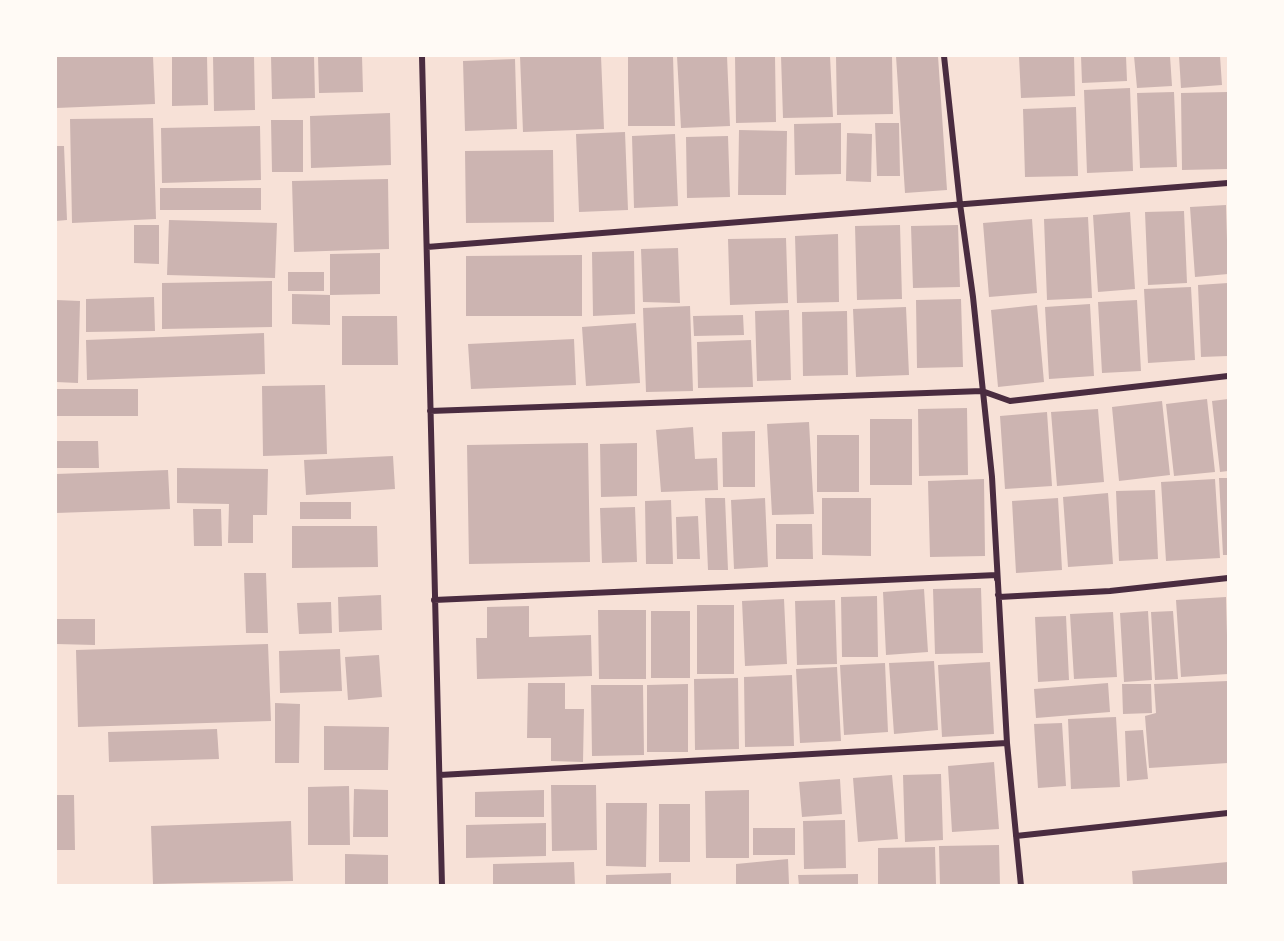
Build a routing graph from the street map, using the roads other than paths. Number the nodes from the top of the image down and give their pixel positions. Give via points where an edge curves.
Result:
1 (422, 56) edge
2 (945, 56) edge
3 (1228, 183) edge
4 (960, 204) junction
5 (427, 247) junction
6 (1228, 376) edge
7 (982, 392) junction
8 (430, 411) junction
9 (997, 575) junction
10 (1228, 578) edge
11 (434, 600) junction
12 (1007, 743) junction
13 (440, 775) junction
14 (1228, 813) edge
15 (1016, 836) junction
16 (442, 885) edge
17 (1021, 885) edge

1 - 5 street
2 - 4 street
3 - 4 street
4 - 5 street
4 - 7 street
5 - 8 street
6 - 7 street via 1010,401
7 - 8 street
7 - 9 street via 992,477
8 - 11 street
9 - 10 street via 999,597 1110,591
9 - 11 street
9 - 12 street
11 - 13 street
12 - 13 street
12 - 15 street
13 - 16 street
14 - 15 street
15 - 17 street

